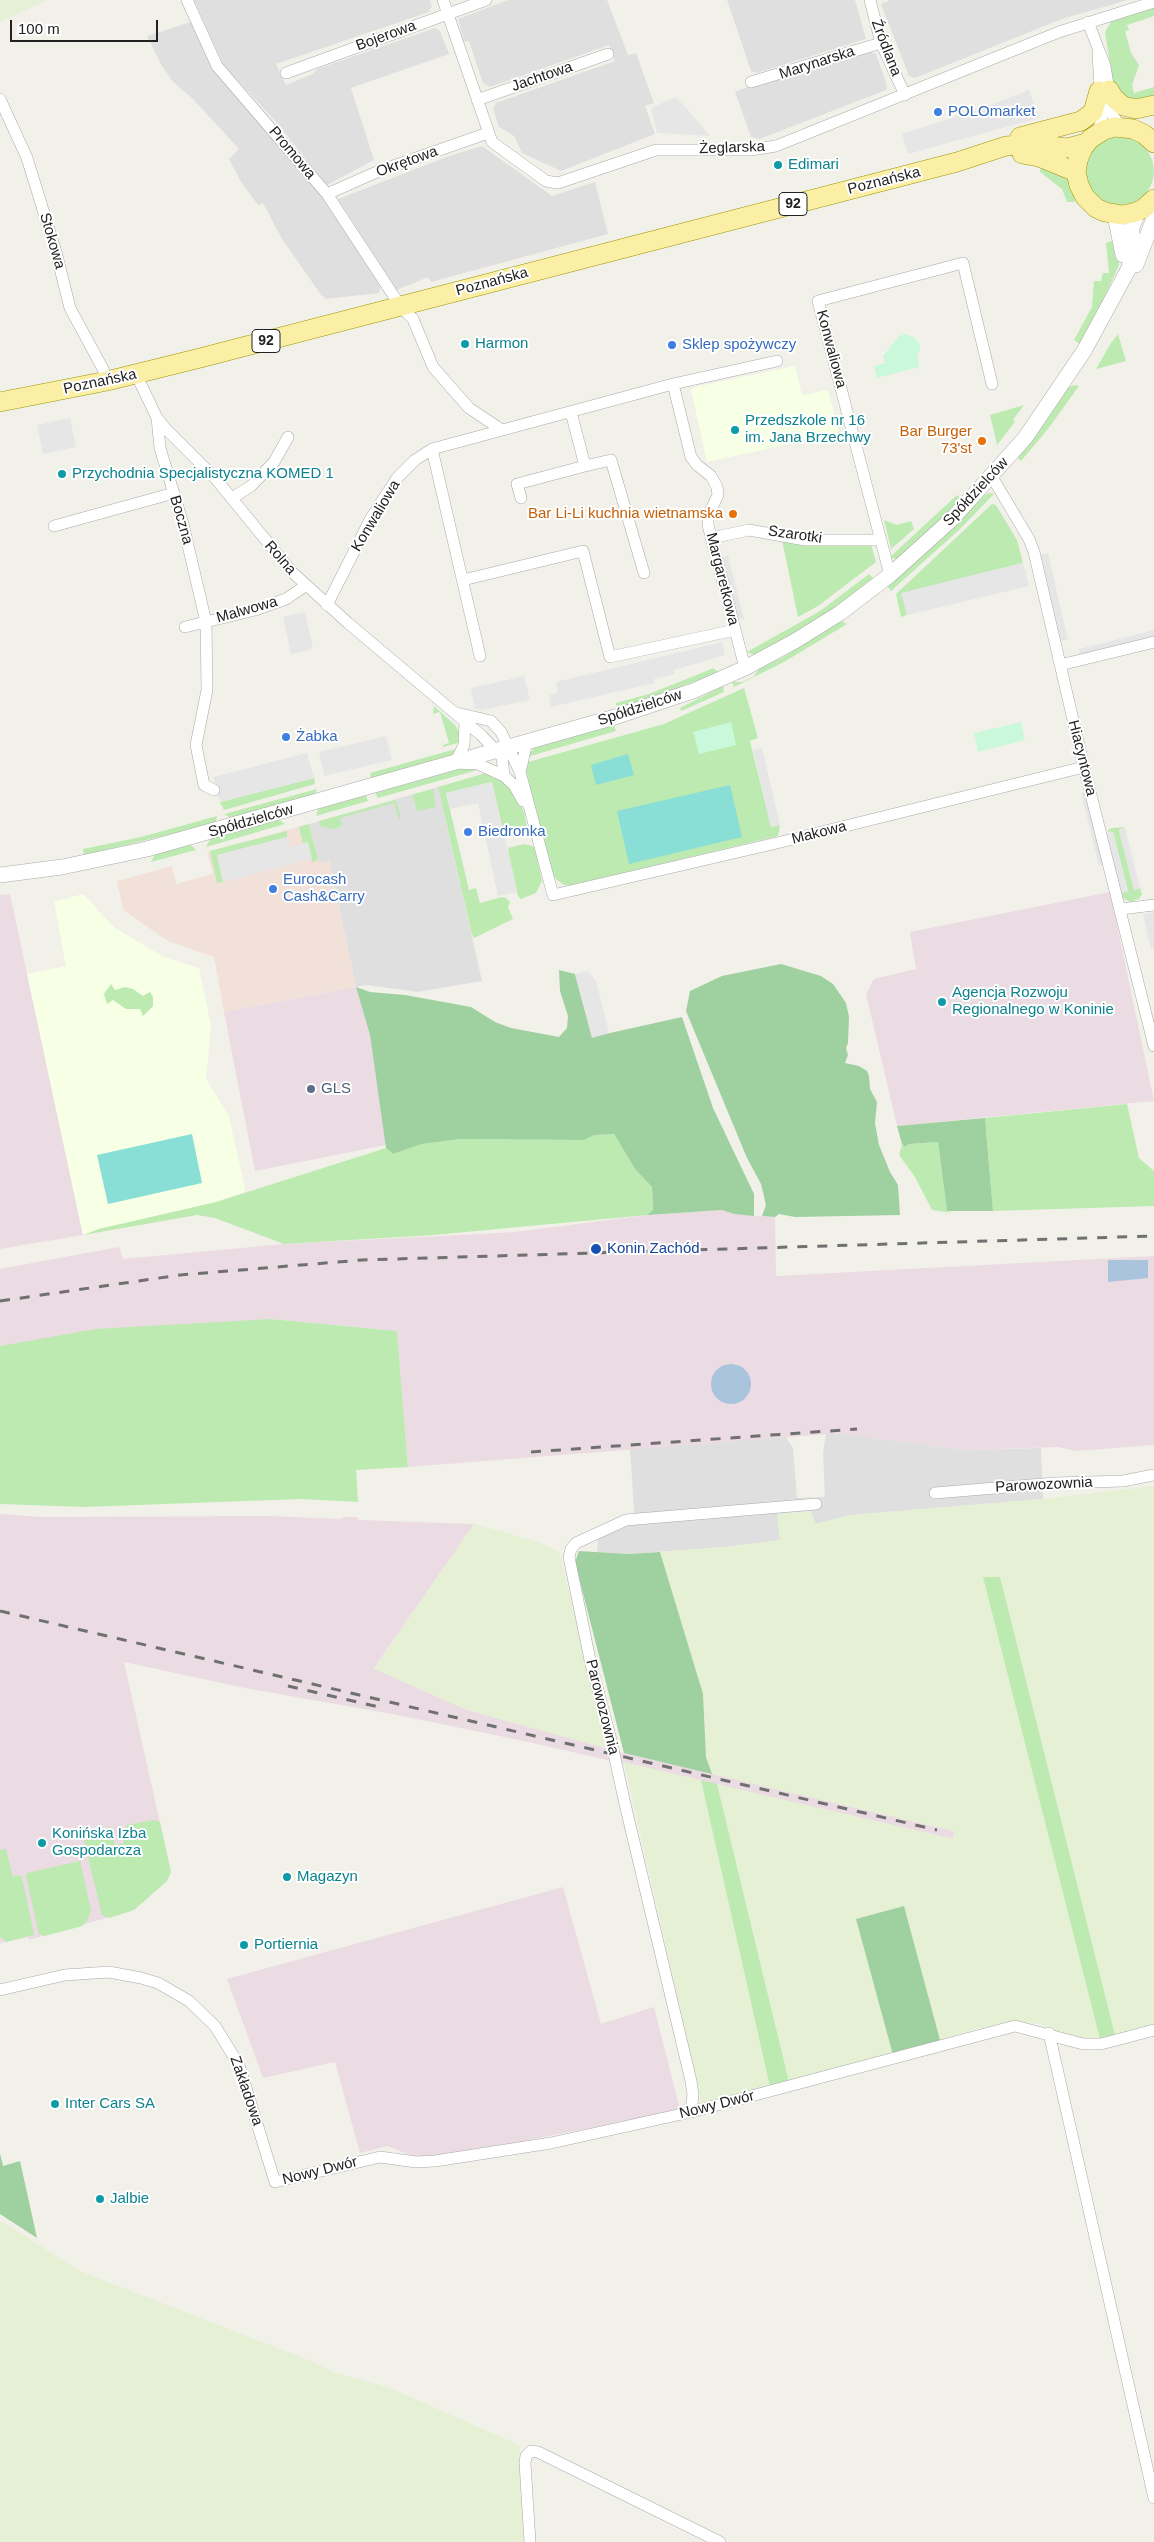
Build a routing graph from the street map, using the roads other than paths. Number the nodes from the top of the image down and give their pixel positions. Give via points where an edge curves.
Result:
1 (188, 0) edge
2 (443, 0) edge
3 (486, 0) edge
4 (870, 0) edge
5 (1154, 2) edge
6 (448, 14) junction
7 (1088, 22) junction
8 (881, 43) junction
9 (608, 54) dead end
10 (286, 73) dead end
11 (751, 82) dead end
12 (1104, 90) junction
13 (905, 95) junction
14 (0, 99) edge
15 (477, 100) junction
16 (1154, 105) edge
17 (1121, 127) junction
18 (488, 133) junction
19 (1150, 136) edge
20 (1092, 138) junction
21 (983, 155) junction
22 (1076, 172) junction
23 (327, 194) junction
24 (1150, 206) edge
25 (1115, 215) junction
26 (1118, 287) junction
27 (401, 307) junction
28 (777, 361) dead end
29 (136, 374) junction
30 (106, 381) junction
31 (673, 384) junction
32 (992, 384) dead end
33 (0, 402) edge
34 (571, 412) junction
35 (157, 418) junction
36 (502, 430) junction
37 (288, 437) dead end
38 (432, 449) junction
39 (585, 466) junction
40 (992, 477) junction
41 (174, 493) junction
42 (232, 498) junction
43 (520, 498) dead end
44 (54, 526) dead end
45 (711, 538) junction
46 (880, 540) junction
47 (644, 573) dead end
48 (890, 574) junction
49 (463, 580) junction
50 (305, 586) junction
51 (327, 605) junction
52 (206, 622) junction
53 (185, 627) dead end
54 (735, 630) junction
55 (1154, 642) edge
56 (480, 656) dead end
57 (1060, 665) junction
58 (745, 668) junction
59 (457, 713) junction
60 (465, 723) junction
61 (528, 742) junction
62 (503, 749) junction
63 (455, 763) junction
64 (1084, 767) junction
65 (520, 772) junction
66 (504, 776) junction
67 (214, 790) dead end
68 (532, 822) junction
69 (0, 875) edge
70 (1154, 905) edge
71 (1120, 909) junction
72 (1154, 1046) edge
73 (1154, 1474) edge
74 (935, 1493) dead end
75 (816, 1504) dead end
76 (0, 1990) edge
77 (1154, 2030) edge
78 (1049, 2033) junction
79 (691, 2112) junction
80 (275, 2182) joint
81 (1154, 2498) edge
82 (530, 2542) edge
83 (720, 2542) edge

1 - 23 street, Promowa via 225,78
2 - 6 street, Żeglarska
3 - 6 street, Bojerowa
4 - 8 street, Źródlana
5 - 7 street, Żeglarska
6 - 10 street, Bojerowa
6 - 15 street, Żeglarska
7 - 12 street via 1105,66
7 - 13 street, Żeglarska
8 - 11 street, Marynarska
8 - 13 street, Źródlana
9 - 15 street, Jachtowa
12 - 16 main road via 1123,106 1136,109
12 - 17 street via 1113,116
12 - 20 street via 1102,118
12 - 21 main road via 1093,112 1082,121 1009,140
13 - 18 street, Żeglarska via 770,148 656,150 558,183 546,181 497,147
14 - 30 street, Stokowa via 27,158 70,308 103,369
15 - 18 street, Żeglarska
17 - 19 main road
17 - 20 main road, 92
18 - 23 street, Okrętowa via 380,171
20 - 21 main road, Poznańska / 92 via 1068,148 1022,144
20 - 22 main road via 1078,160
21 - 22 main road, Poznańska / 92 via 1027,154
21 - 27 main road, Poznańska / 92
22 - 25 main road via 1088,201
23 - 27 street, Promowa
24 - 25 main road
24 - 26 street, Spółdzielców via 1132,226 1130,266
25 - 26 street, Spółdzielców via 1123,248
26 - 40 street, Spółdzielców via 1097,329 1057,393
27 - 29 main road, Poznańska / 92
27 - 36 street via 412,319 433,368 444,382 469,408
28 - 31 street, Konwaliowa
29 - 30 main road, Poznańska / 92
29 - 35 street, Rolna
30 - 33 main road, Poznańska / 92
31 - 34 street, Konwaliowa
31 - 45 street, Margaretkowa via 691,457 711,476 717,487 718,495 708,516
32 - 46 street, Konwaliowa via 963,263 818,301
34 - 36 street, Konwaliowa
34 - 39 street
35 - 41 street, Boczna via 160,448
35 - 42 street, Rolna
36 - 38 street, Konwaliowa
37 - 42 street via 274,462 251,486
38 - 49 street
38 - 51 street, Konwaliowa via 397,478 371,518
39 - 43 street via 517,484
39 - 47 street via 611,460
40 - 48 street, Spółdzielców via 952,519
40 - 57 street, Hiacyntowa via 1022,525 1034,552
41 - 44 street
41 - 52 street, Boczna
42 - 50 street, Rolna
45 - 46 street, Szarotki via 749,530 805,540
45 - 54 street, Margaretkowa
46 - 48 street, Konwaliowa
48 - 58 street, Spółdzielców via 818,628
49 - 54 street via 583,551 610,657
49 - 56 street
50 - 51 street, Rolna
50 - 52 street, Malwowa via 286,599
51 - 59 street, Rolna
52 - 53 street, Malwowa
52 - 67 street, Boczna via 206,690 196,745 204,785
54 - 58 street, Margaretkowa
55 - 57 street
57 - 64 street, Hiacyntowa
58 - 61 street, Spółdzielców via 665,701
59 - 60 street, Rolna
59 - 62 street, Rolna via 490,721 501,732
60 - 62 street, Rolna
60 - 63 street via 464,745
61 - 62 street, Spółdzielców
61 - 65 street
62 - 63 street, Spółdzielców
62 - 65 street
62 - 66 street
63 - 66 street via 478,764
63 - 69 street, Spółdzielców via 147,849 54,868
64 - 68 street, Makowa via 553,895
64 - 71 street, Hiacyntowa
65 - 68 street
66 - 68 street via 521,795
70 - 71 street
71 - 72 street, Hiacyntowa
73 - 74 street, Parowozownia via 1123,1481
75 - 79 street, Parowozownia via 626,1520 576,1543 569,1557 590,1660 612,1740 691,2081
76 - 80 street, Zakładowa via 65,1975 109,1972 158,1983 189,2001 220,2032 239,2065
77 - 78 street, Nowy Dwór via 1100,2044 1083,2044
78 - 79 street, Nowy Dwór via 1015,2026
78 - 81 street
79 - 80 street, Nowy Dwór via 551,2143 434,2161 380,2157
82 - 83 street via 525,2462 531,2451

